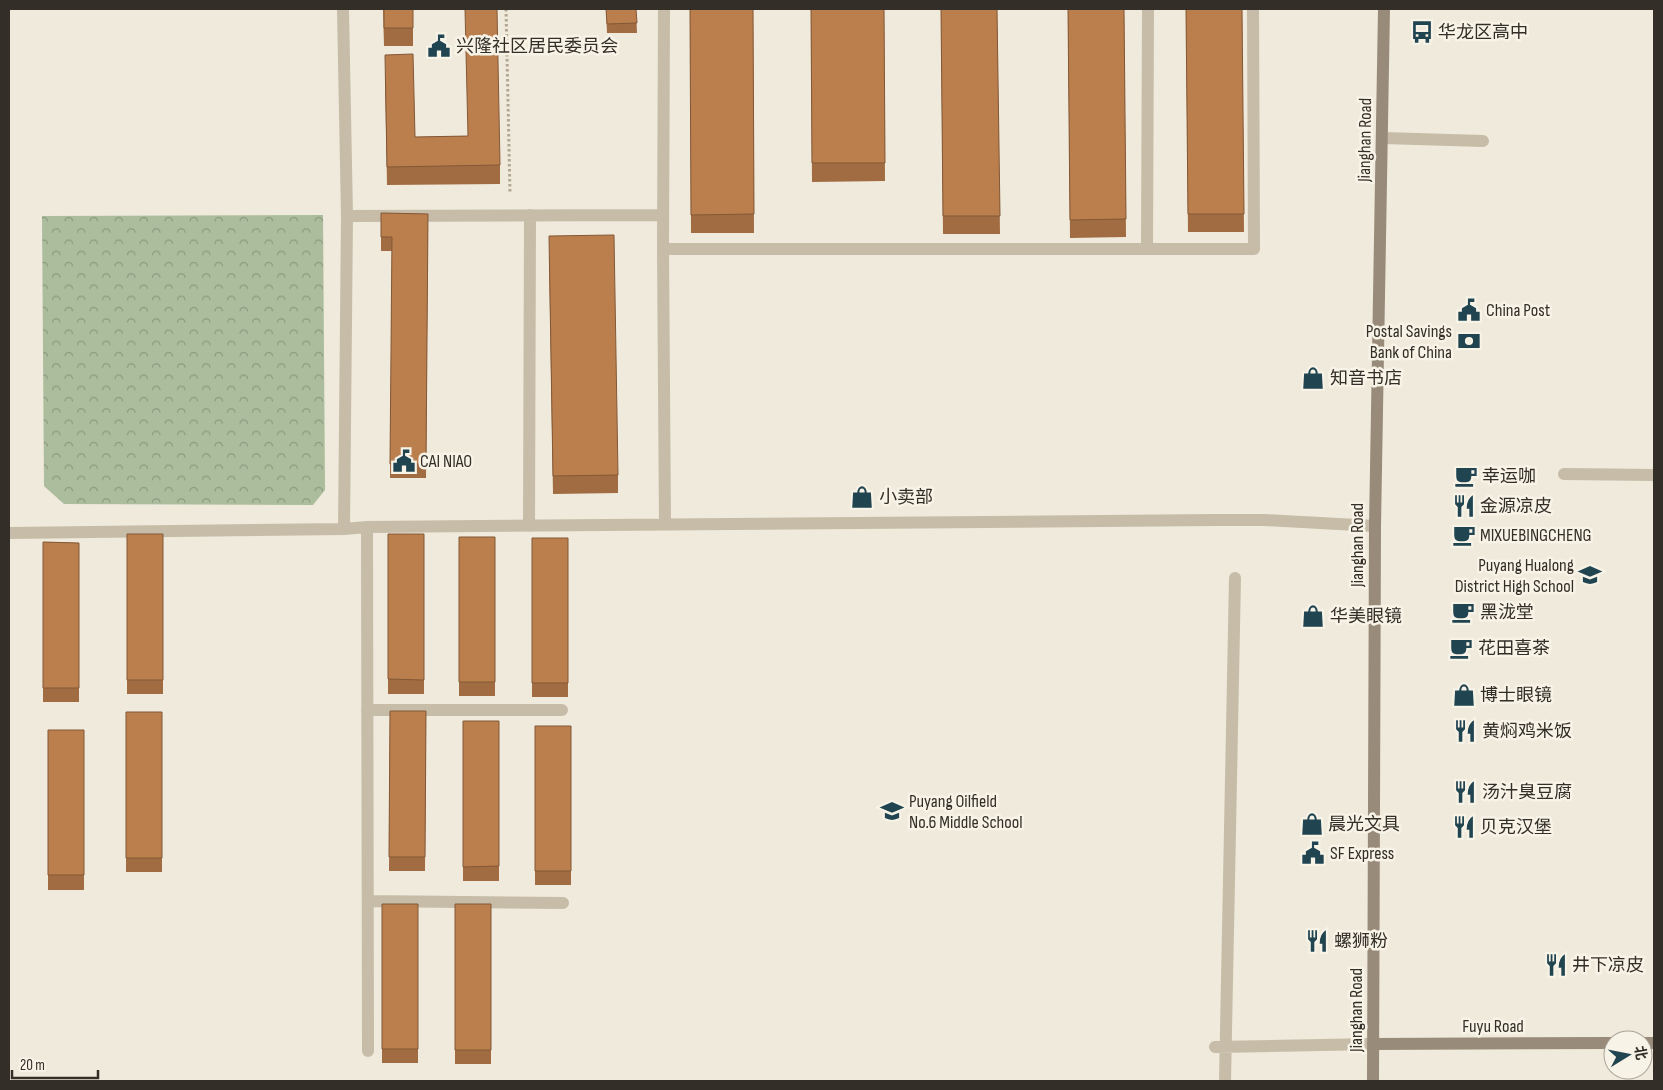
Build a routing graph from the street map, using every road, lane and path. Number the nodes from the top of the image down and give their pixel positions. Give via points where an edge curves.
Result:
1 (343, 9) edge
2 (506, 9) edge
3 (664, 9) edge
4 (1148, 9) edge
5 (1254, 9) edge
6 (1384, 9) edge
7 (1383, 138) junction
8 (1482, 141) dead end
9 (510, 215) junction
10 (530, 215) junction
11 (663, 215) junction
12 (347, 216) junction
13 (663, 249) junction
14 (1147, 249) junction
15 (1564, 474) dead end
16 (1654, 475) edge
17 (664, 524) junction
18 (529, 526) junction
19 (1374, 526) junction
20 (367, 527) junction
21 (344, 529) junction
22 (9, 533) edge
23 (1235, 578) dead end
24 (367, 710) junction
25 (562, 710) dead end
26 (368, 901) junction
27 (563, 903) dead end
28 (1373, 1044) junction
29 (1603, 1044) edge
30 (1221, 1047) junction
31 (368, 1051) dead end
32 (1225, 1081) edge
33 (1373, 1081) edge

1 - 12 street
2 - 9 path
3 - 11 street
4 - 14 street
5 - 14 street via 1254,248
6 - 7 street, Jianghan Road
7 - 8 street
7 - 19 street, Jianghan Road
9 - 10 street
9 - 12 street
10 - 11 street
10 - 18 street
11 - 13 street
12 - 21 street
13 - 14 street
13 - 17 street
15 - 16 street
17 - 18 street
17 - 19 street via 1264,520
18 - 20 street
19 - 28 street, Jianghan Road
20 - 21 street
20 - 24 street
21 - 22 street
23 - 30 street
24 - 25 street
24 - 26 street
26 - 27 street
26 - 31 street
28 - 29 street, Fuyu Road
28 - 30 street
28 - 33 street, Jianghan Road
30 - 32 street

